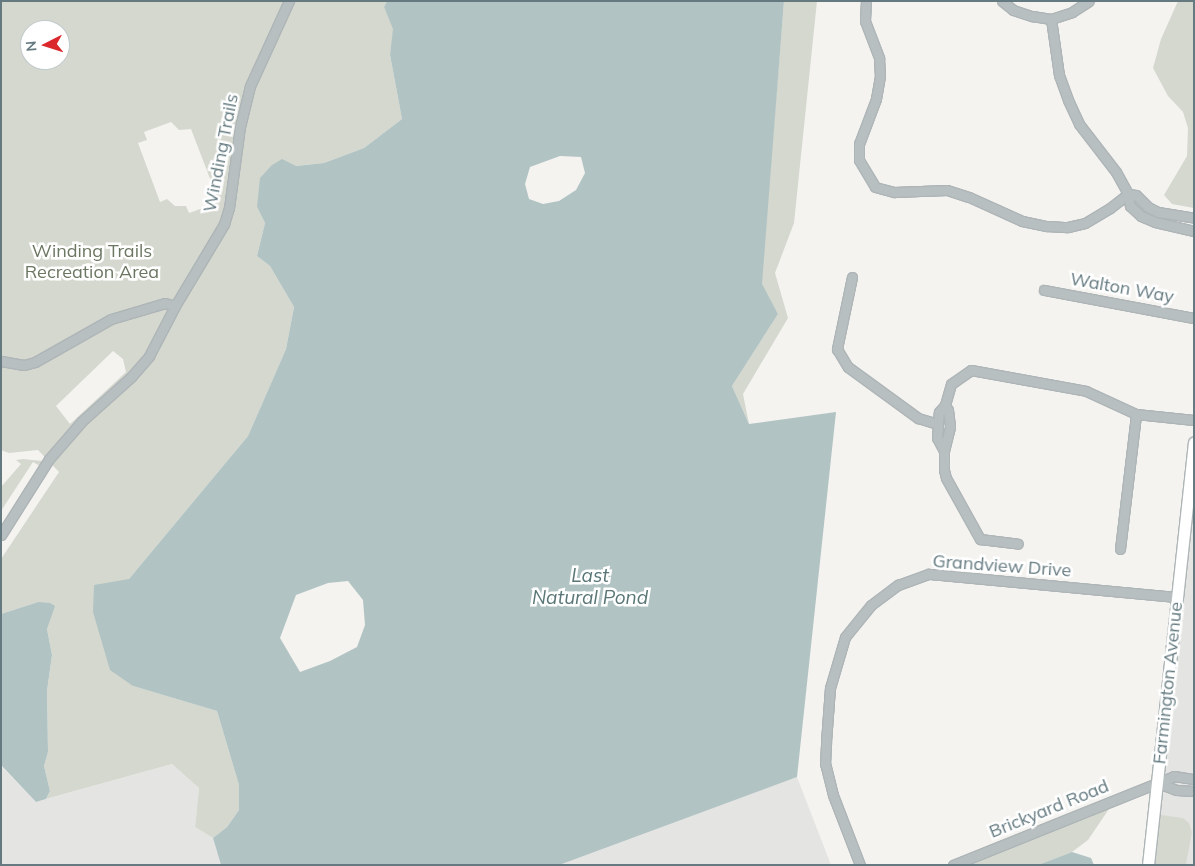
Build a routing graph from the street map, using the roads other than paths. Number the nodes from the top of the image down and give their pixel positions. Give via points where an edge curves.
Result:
1 (289, 1) edge
2 (866, 1) edge
3 (1002, 1) edge
4 (1088, 1) edge
5 (1051, 19) junction
6 (1128, 194) junction
7 (1194, 218) edge
8 (1194, 231) edge
9 (852, 277) dead end
10 (1044, 290) dead end
11 (175, 306) junction
12 (1194, 318) edge
13 (1, 361) edge
14 (945, 405) junction
15 (1136, 414) junction
16 (1194, 420) edge
17 (938, 424) junction
18 (1194, 442) edge
19 (944, 451) junction
20 (1, 536) edge
21 (1018, 544) dead end
22 (1120, 549) dead end
23 (1177, 597) junction
24 (1194, 779) edge
25 (1158, 784) junction
26 (1194, 792) edge
27 (860, 865) edge
28 (953, 865) edge
29 (1148, 865) edge

1 - 11 street, Winding Trails via 250,86 240,127 227,215
2 - 6 street via 865,21 879,58 880,76 876,99 859,144 859,160 875,187 894,192 947,190 1022,221 1068,227 1085,223
3 - 5 street via 1013,10
4 - 5 street via 1072,12
5 - 6 street via 1059,75 1068,100 1079,124 1116,172
6 - 7 street via 1136,195 1158,212
6 - 8 street via 1130,206 1141,216
9 - 17 street via 837,349 848,367 918,418
10 - 12 street, Walton Way
11 - 13 street via 164,303 111,319 35,362 24,365
11 - 20 street, Winding Trails via 149,356 131,377 82,421 50,459
14 - 15 street via 951,384 971,370 1086,391
14 - 17 street via 939,412
14 - 19 street via 950,427
15 - 16 street
15 - 22 street
17 - 19 street via 937,438
18 - 23 main road, Farmington Avenue
19 - 21 street via 946,478 980,539
23 - 25 main road, Farmington Avenue
23 - 27 street, Grandview Drive via 929,574 898,585 871,605 844,637 830,688 825,764 833,795
24 - 25 street, Brickyard Road via 1174,776
25 - 26 street
25 - 28 street, Brickyard Road
25 - 29 main road, Farmington Avenue

